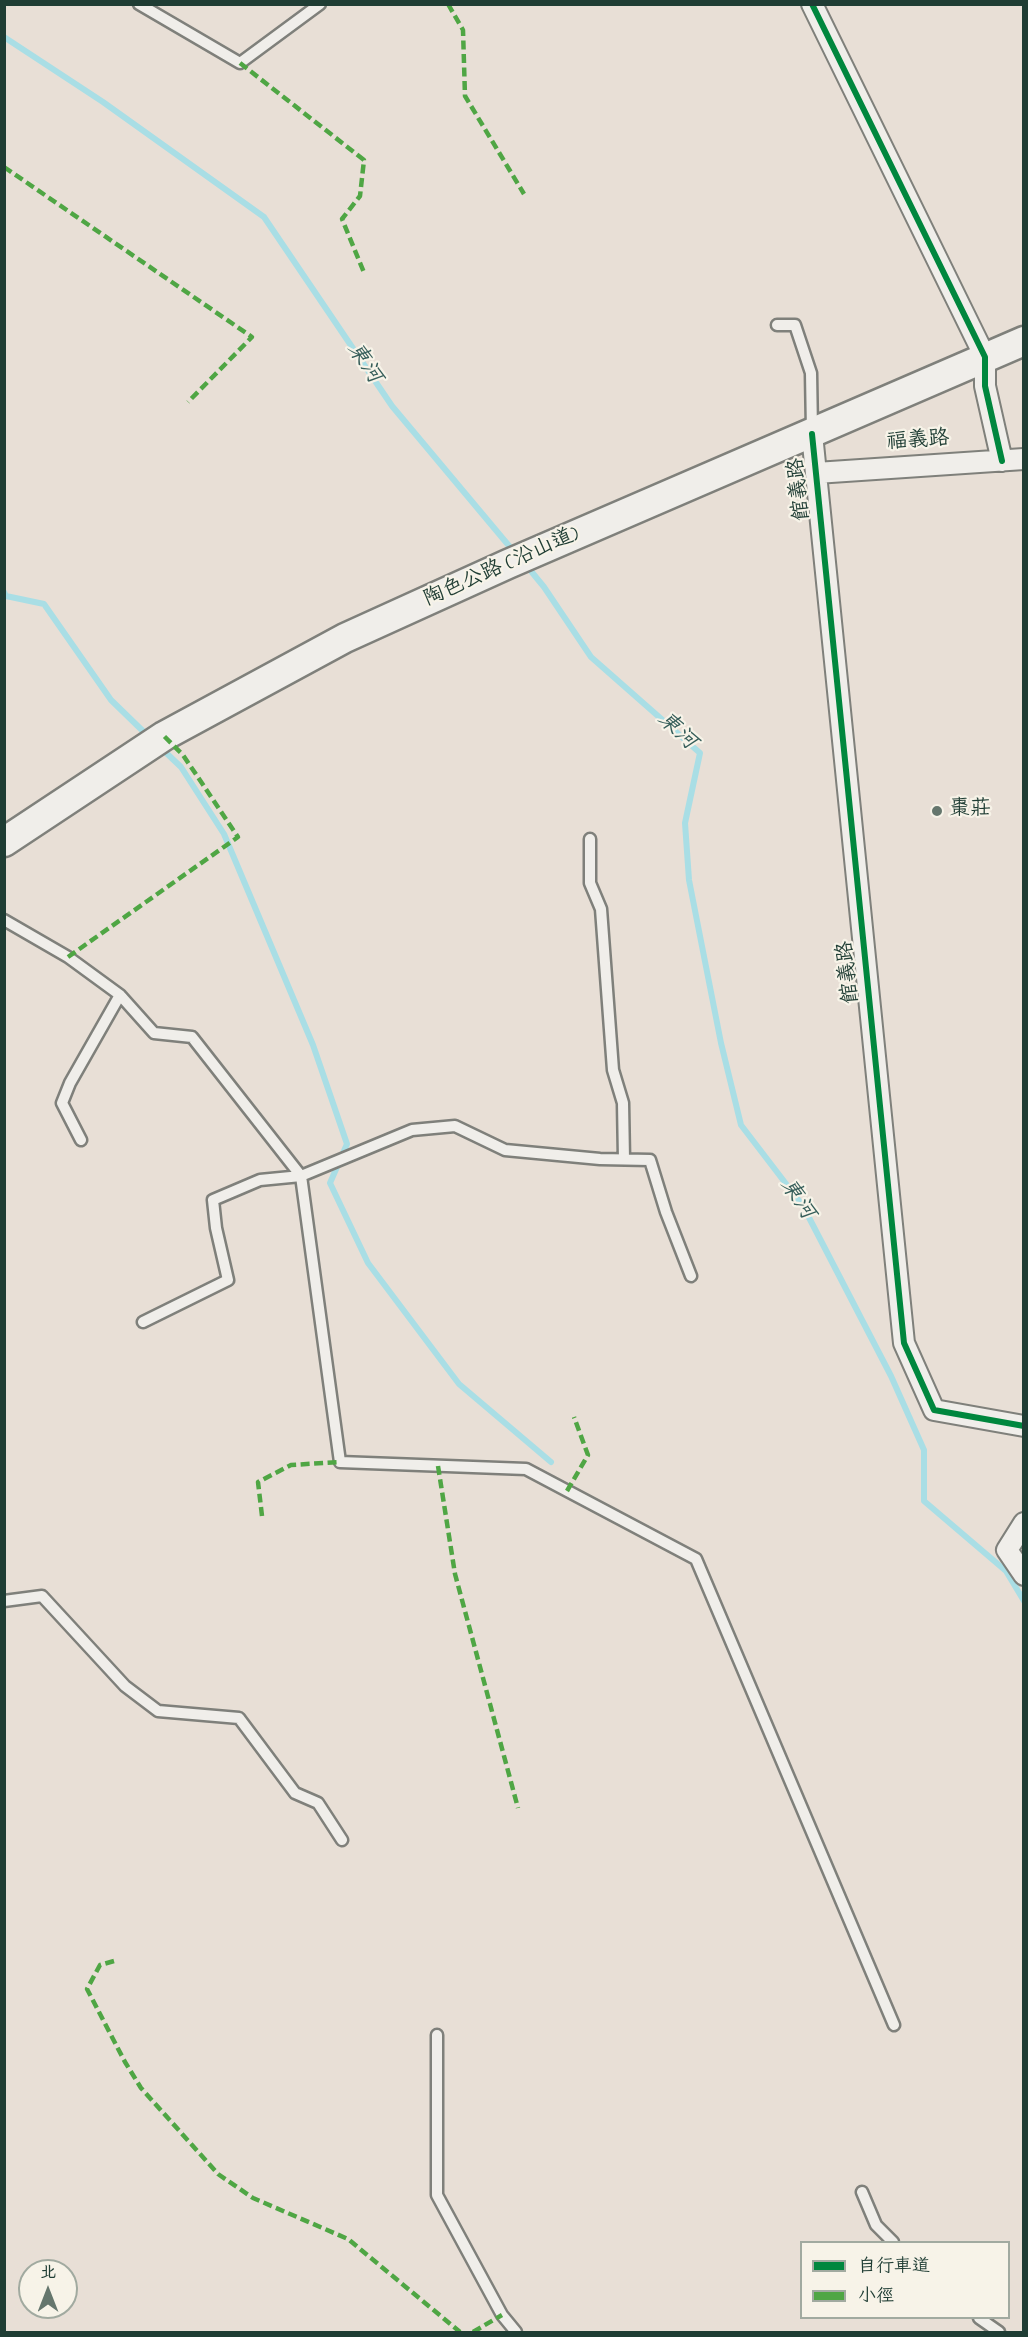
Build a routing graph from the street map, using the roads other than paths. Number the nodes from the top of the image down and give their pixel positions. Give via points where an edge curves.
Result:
1 (139, 4) edge
2 (320, 4) edge
3 (812, 4) edge
4 (777, 325) dead end
5 (1023, 341) edge
6 (985, 357) junction
7 (812, 434) junction
8 (1023, 459) edge
9 (1002, 461) junction
10 (816, 473) junction
11 (590, 839) dead end
12 (4, 842) edge
13 (4, 920) edge
14 (120, 995) junction
15 (81, 1140) dead end
16 (624, 1159) junction
17 (301, 1176) junction
18 (691, 1276) dead end
19 (142, 1322) dead end
20 (1023, 1426) edge
21 (1023, 1523) edge
22 (1023, 1575) edge
23 (4, 1601) edge
24 (342, 1840) dead end
25 (894, 2025) dead end
26 (437, 2035) dead end
27 (862, 2192) dead end
28 (892, 2241) edge
29 (980, 2319) edge
30 (516, 2332) edge
31 (999, 2332) edge

1 - 2 lane via 240,63
3 - 6 street
4 - 7 lane via 795,325 811,373
5 - 6 main road, 陶色公路 (沿山道)
6 - 7 main road, 陶色公路 (沿山道)
6 - 9 street via 985,386
7 - 10 street, 館義路
7 - 12 main road, 陶色公路 (沿山道) via 345,638 178,728
8 - 9 street, 福義路
9 - 10 street, 福義路
10 - 20 street, 館義路 via 904,1343 934,1410
11 - 16 lane via 590,883 601,909 613,1070 623,1103
13 - 14 lane via 68,957
14 - 15 lane via 62,1103
14 - 17 lane via 154,1032 192,1037
16 - 17 lane via 505,1150 455,1126 412,1130
16 - 18 lane via 650,1160
17 - 19 lane via 260,1180 213,1200 228,1281
17 - 25 lane via 340,1462 526,1469 696,1559
21 - 22 street via 1007,1550
23 - 24 lane via 42,1596 125,1686 158,1711 239,1718 295,1793 318,1803
26 - 30 lane via 437,2195 502,2314
27 - 28 lane via 876,2225
29 - 31 lane

